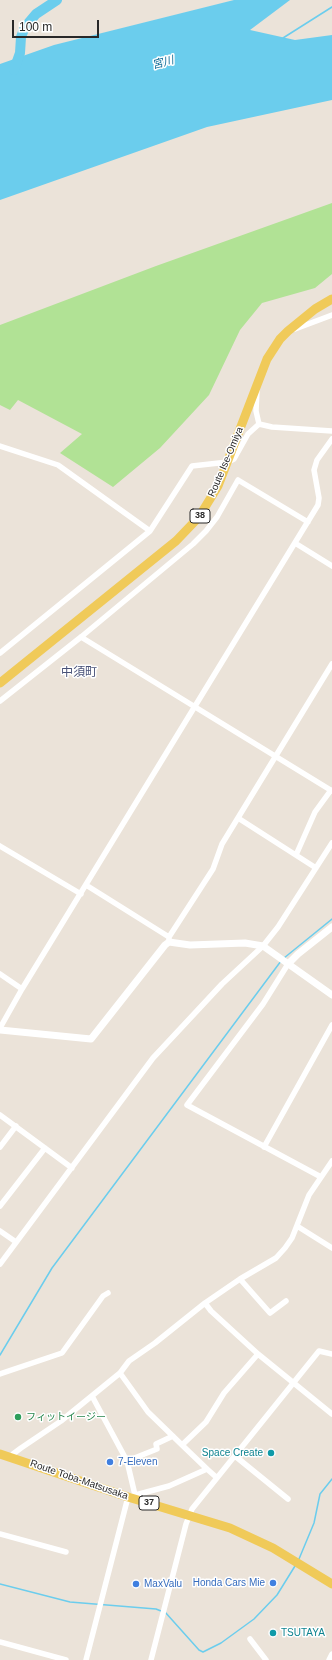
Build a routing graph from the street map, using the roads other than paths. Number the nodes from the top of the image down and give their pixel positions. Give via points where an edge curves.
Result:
1 (332, 299) edge
2 (332, 315) edge
3 (288, 331) junction
4 (256, 387) junction
5 (259, 424) junction
6 (332, 431) edge
7 (332, 439) edge
8 (0, 446) edge
9 (228, 462) junction
10 (308, 522) junction
11 (150, 531) junction
12 (294, 543) junction
13 (332, 566) edge
14 (81, 637) junction
15 (1, 651) edge
16 (332, 664) edge
17 (0, 683) edge
18 (0, 702) edge
19 (195, 706) junction
20 (277, 756) junction
21 (332, 790) edge
22 (238, 818) junction
23 (332, 843) edge
24 (0, 846) edge
25 (296, 855) junction
26 (316, 868) junction
27 (86, 885) junction
28 (80, 894) junction
29 (332, 927) edge
30 (169, 939) junction
31 (263, 946) junction
32 (287, 963) junction
33 (0, 974) edge
34 (22, 988) junction
35 (332, 995) edge
36 (332, 1024) edge
37 (0, 1029) edge
38 (0, 1115) edge
39 (16, 1126) junction
40 (0, 1147) edge
41 (264, 1147) junction
42 (44, 1148) junction
43 (332, 1161) edge
44 (72, 1168) junction
45 (321, 1177) junction
46 (0, 1206) edge
47 (297, 1226) junction
48 (0, 1231) edge
49 (16, 1242) junction
50 (332, 1248) edge
51 (0, 1264) edge
52 (240, 1279) junction
53 (108, 1293) dead end
54 (286, 1300) dead end
55 (205, 1303) junction
56 (258, 1354) junction
57 (332, 1354) edge
58 (120, 1373) junction
59 (0, 1374) edge
60 (293, 1383) junction
61 (92, 1396) junction
62 (332, 1414) edge
63 (173, 1436) junction
64 (182, 1445) junction
65 (0, 1454) edge
66 (235, 1456) junction
67 (11, 1458) junction
68 (127, 1461) junction
69 (207, 1469) junction
70 (216, 1477) junction
71 (131, 1496) junction
72 (288, 1499) dead end
73 (190, 1515) junction
74 (0, 1534) edge
75 (66, 1552) dead end
76 (332, 1584) edge
77 (250, 1639) dead end
78 (0, 1642) edge
79 (332, 1654) edge
80 (66, 1660) edge
81 (86, 1660) edge
82 (151, 1660) edge
83 (266, 1660) edge
84 (329, 1660) edge

1 - 3 main road, Route Ise-Omiya / 38
2 - 3 street
3 - 4 main road, Route Ise-Omiya / 38 via 267,359
4 - 5 street
4 - 9 main road, Route Ise-Omiya / 38
5 - 6 street
5 - 9 street via 248,434 234,459
7 - 10 street via 317,460 314,470 319,498 318,505
8 - 11 street via 58,465
9 - 11 street via 192,466
9 - 17 main road, Route Ise-Omiya / 38 via 218,486 199,517 176,541
10 - 12 street
10 - 14 street via 238,480 217,517 193,544
11 - 15 street
12 - 13 street
12 - 19 street
14 - 18 street
14 - 19 street
16 - 20 street
19 - 20 street
19 - 27 street
20 - 21 street
20 - 22 street
21 - 25 street via 315,812
22 - 25 street
22 - 30 street via 222,844 213,869
23 - 26 street
24 - 28 street
25 - 26 street
26 - 31 street
27 - 28 street
27 - 30 street
28 - 34 street
29 - 32 street
30 - 31 street via 190,945 245,943
30 - 37 street via 91,1039
31 - 32 street
31 - 44 street via 222,984 153,1058
32 - 35 street
32 - 41 street via 263,1004 187,1105
33 - 34 street
34 - 37 street
36 - 41 street
38 - 39 street
39 - 40 street
39 - 42 street
41 - 45 street
42 - 44 street
42 - 46 street
43 - 45 street
44 - 49 street
45 - 47 street via 309,1195
47 - 50 street
47 - 52 street via 286,1248 276,1258
48 - 49 street
49 - 51 street
52 - 54 street via 270,1313
52 - 55 street
53 - 59 street via 103,1296 62,1353
55 - 56 street
55 - 58 street via 129,1362
56 - 60 street
56 - 64 street via 224,1392 206,1422
57 - 60 street via 319,1351
58 - 61 street
58 - 63 street via 148,1412
60 - 62 street
60 - 66 street
61 - 67 street
61 - 68 street
63 - 64 street
63 - 68 street via 156,1444 157,1449
64 - 69 street
65 - 67 main road, Route Toba-Matsusaka / 37
66 - 70 street
66 - 72 street
67 - 71 main road, Route Toba-Matsusaka / 37
68 - 71 street
69 - 70 street
69 - 71 street via 169,1486
70 - 73 street
71 - 73 main road, Route Toba-Matsusaka / 37
71 - 81 street
73 - 76 main road, Route Toba-Matsusaka / 37 via 230,1528 273,1548
73 - 82 street
74 - 75 street
77 - 83 street
78 - 80 street
79 - 84 street

